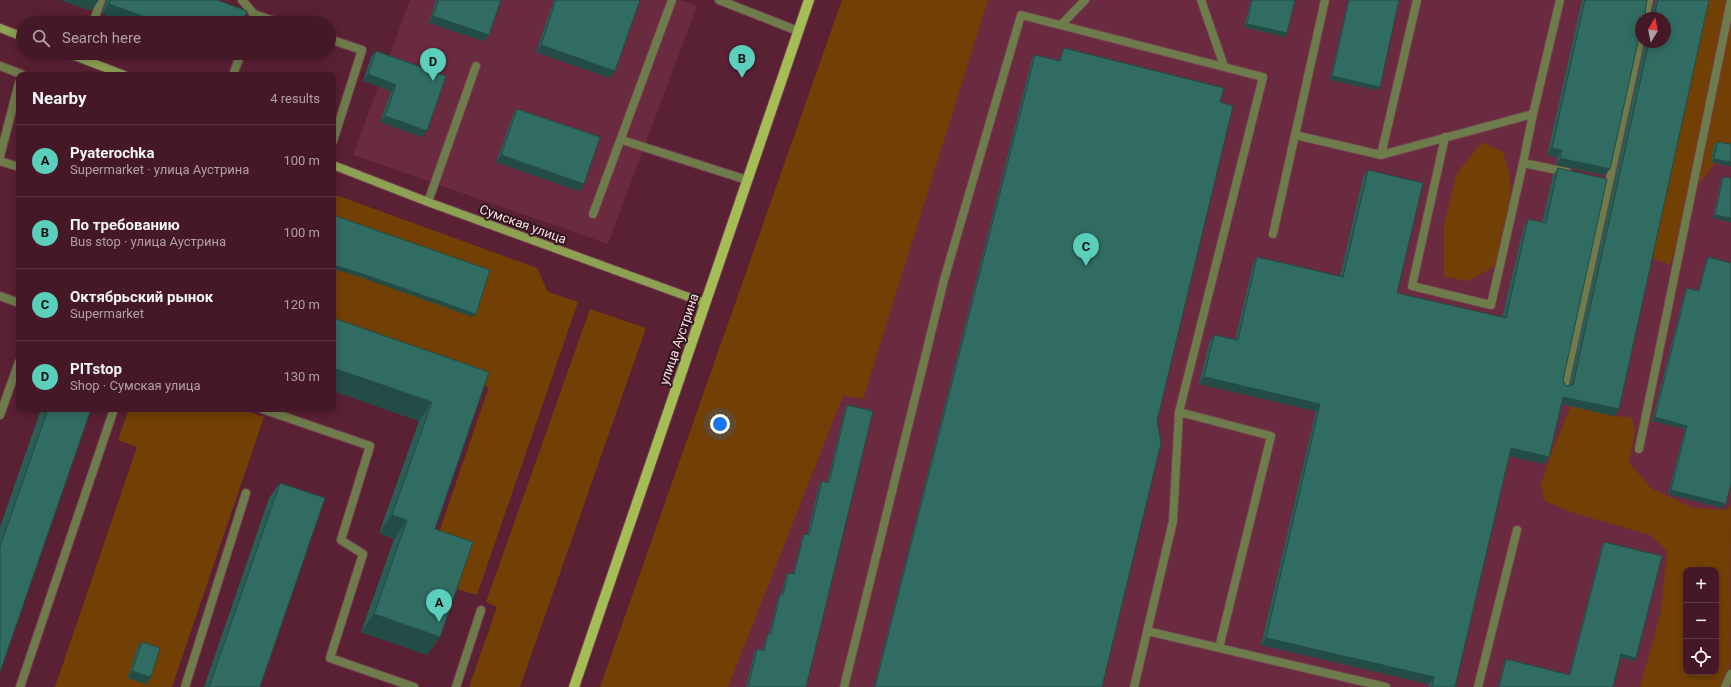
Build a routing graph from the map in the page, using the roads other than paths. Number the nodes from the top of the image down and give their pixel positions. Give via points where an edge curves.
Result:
1 (101, 0) edge
2 (242, 0) edge
3 (672, 0) edge
4 (719, 0) edge
5 (808, 0) edge
6 (1085, 0) edge
7 (1200, 0) edge
8 (1325, 0) edge
9 (1417, 0) edge
10 (1560, 0) edge
11 (1649, 0) edge
12 (1730, 0) edge
13 (1646, 12) edge
14 (254, 14) joint
15 (95, 16) edge
16 (260, 16) edge
17 (1061, 25) junction
18 (0, 28) edge
19 (798, 31) junction
20 (16, 34) edge
21 (336, 41) edge
22 (1638, 48) edge
23 (91, 60) edge
24 (238, 60) edge
25 (0, 66) edge
26 (476, 66) dead end
27 (1224, 66) junction
28 (16, 72) edge
29 (117, 72) edge
30 (234, 72) edge
31 (16, 95) edge
32 (1533, 114) junction
33 (336, 132) edge
34 (1295, 135) junction
35 (1445, 137) junction
36 (622, 140) junction
37 (1381, 155) junction
38 (0, 156) edge
39 (0, 161) edge
40 (1523, 163) junction
41 (16, 165) edge
42 (336, 166) edge
43 (1573, 174) edge
44 (747, 180) junction
45 (428, 202) junction
46 (593, 214) dead end
47 (1273, 234) dead end
48 (0, 296) edge
49 (16, 302) edge
50 (705, 303) junction
51 (16, 370) edge
52 (1564, 388) edge
53 (113, 412) edge
54 (271, 412) edge
55 (1179, 412) junction
56 (0, 415) edge
57 (1639, 449) dead end
58 (246, 493) dead end
59 (1518, 530) dead end
60 (480, 610) dead end
61 (1147, 631) junction
62 (1219, 648) junction
63 (1731, 674) edge
64 (20, 687) edge
65 (184, 687) edge
66 (414, 687) edge
67 (456, 687) edge
68 (574, 687) edge
69 (844, 687) edge
70 (1134, 687) edge
71 (1386, 687) edge
72 (1478, 687) edge
73 (1725, 687) edge

1 - 15 street
2 - 14 street
3 - 36 street
4 - 19 street
5 - 19 main road, улица Аустрина
6 - 17 street
7 - 27 street
8 - 34 street
9 - 37 street
10 - 32 street
11 - 13 street
12 - 57 street
14 - 16 street
17 - 27 street
17 - 69 street via 1021,15 944,280
18 - 20 street
19 - 44 main road, улица Аустрина
21 - 33 street via 362,50
22 - 52 street via 1606,181
23 - 29 street
24 - 30 street
25 - 28 street
26 - 45 street
27 - 55 street via 1263,77
31 - 38 street
32 - 35 street
32 - 40 street
34 - 37 street
34 - 47 street
35 - 37 street
35 - 40 street via 1412,286 1491,306
36 - 44 street
36 - 46 street
39 - 41 street
40 - 43 street
42 - 45 street, Сумская улица
44 - 50 main road, улица Аустрина
45 - 50 street, Сумская улица
48 - 49 street
50 - 68 main road, улица Аустрина
51 - 56 street
53 - 64 street
54 - 66 street via 370,446 341,540 363,554 330,658
55 - 61 street via 1173,521
55 - 62 street via 1272,436
58 - 65 street
59 - 72 street
60 - 67 street
61 - 62 street
61 - 70 street
62 - 71 street
63 - 73 street

